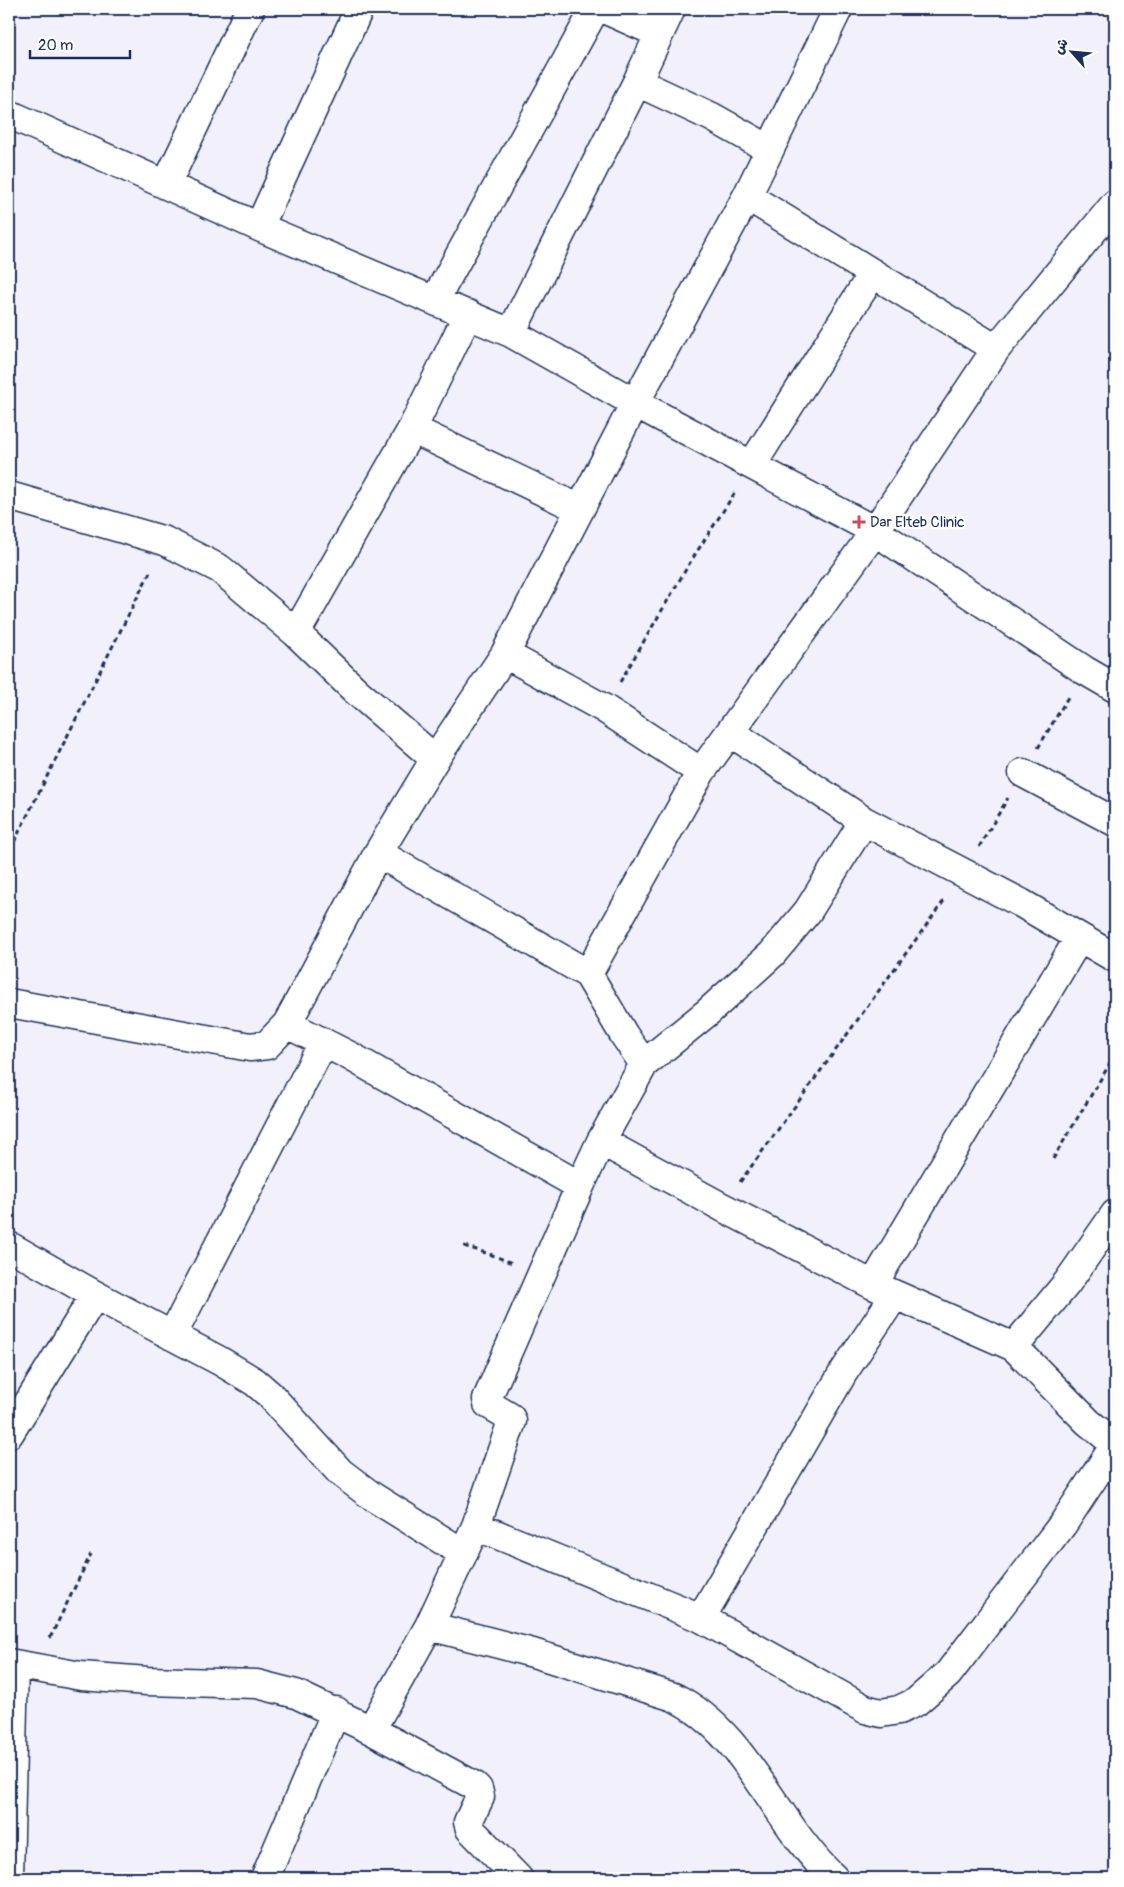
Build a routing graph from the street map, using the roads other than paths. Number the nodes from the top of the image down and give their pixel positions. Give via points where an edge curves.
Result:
1 (250, 9) edge
2 (358, 9) edge
3 (595, 9) edge
4 (604, 9) edge
5 (670, 9) edge
6 (838, 9) edge
7 (658, 33) junction
8 (637, 82) junction
9 (9, 114) edge
10 (769, 149) junction
11 (166, 185) junction
12 (747, 196) junction
13 (1115, 204) edge
14 (259, 227) junction
15 (873, 273) junction
16 (435, 300) junction
17 (468, 314) junction
18 (511, 333) junction
19 (996, 348) junction
20 (635, 402) junction
21 (412, 429) junction
22 (752, 465) junction
23 (9, 496) edge
24 (580, 509) junction
25 (875, 531) junction
26 (296, 633) junction
27 (505, 654) junction
28 (1115, 688) edge
29 (730, 732) junction
30 (435, 759) junction
31 (701, 772) junction
32 (1023, 773) road end
33 (864, 821) junction
34 (1115, 822) edge
35 (378, 853) junction
36 (1079, 938) junction
37 (1115, 958) edge
38 (588, 974) junction
39 (13, 1011) edge
40 (287, 1024) junction
41 (324, 1043) junction
42 (644, 1064) junction
43 (601, 1141) junction
44 (580, 1186) junction
45 (1115, 1214) edge
46 (9, 1246) edge
47 (884, 1290) junction
48 (94, 1295) junction
49 (172, 1336) junction
50 (1014, 1347) junction
51 (9, 1434) edge
52 (1115, 1444) edge
53 (476, 1526) junction
54 (464, 1554) junction
55 (701, 1618) junction
56 (429, 1626) junction
57 (19, 1665) edge
58 (336, 1712) junction
59 (371, 1730) junction
60 (9, 1878) edge
61 (265, 1878) edge
62 (518, 1878) edge
63 (834, 1878) edge

1 - 11 street
2 - 14 street
3 - 16 street
4 - 7 street
5 - 7 street
6 - 10 street
7 - 8 street
8 - 10 street via 712,117
8 - 18 street
9 - 11 street
10 - 12 street
11 - 14 street
12 - 15 street
12 - 20 street
13 - 19 street
14 - 16 street
15 - 19 street
15 - 22 street
16 - 17 street
17 - 18 street
17 - 21 street
18 - 20 street
19 - 25 street
20 - 22 street
20 - 24 street
21 - 24 street
21 - 26 street
22 - 25 street
23 - 26 street via 165,541 220,570
24 - 27 street
25 - 28 street
25 - 29 street
26 - 30 street via 356,691
27 - 30 street
27 - 31 street via 605,708
29 - 31 street
29 - 33 street
30 - 35 street
31 - 38 street
32 - 34 street
33 - 36 street
33 - 42 street via 808,911 772,954
35 - 38 street
35 - 40 street
36 - 37 street
36 - 47 street
38 - 42 street
39 - 40 street via 250,1047 267,1045
40 - 41 street
41 - 44 street
41 - 49 street
42 - 43 street
43 - 44 street
43 - 47 street
44 - 53 street via 487,1399 488,1404 512,1418 512,1424
45 - 50 street via 1066,1283
46 - 48 street
47 - 50 street
47 - 55 street via 843,1373
48 - 49 street
48 - 51 street
49 - 54 street via 255,1382 340,1472
50 - 52 street via 1088,1422
52 - 55 street via 1062,1524 948,1674 916,1702 899,1710 881,1713 865,1710
53 - 54 street
53 - 55 street
54 - 56 street
56 - 59 street
56 - 63 street via 533,1653 687,1703 732,1746 810,1853
57 - 58 street via 113,1679 257,1684 296,1694
57 - 60 street
58 - 59 street
58 - 61 street
59 - 62 street via 478,1789 480,1797 468,1822 470,1829

